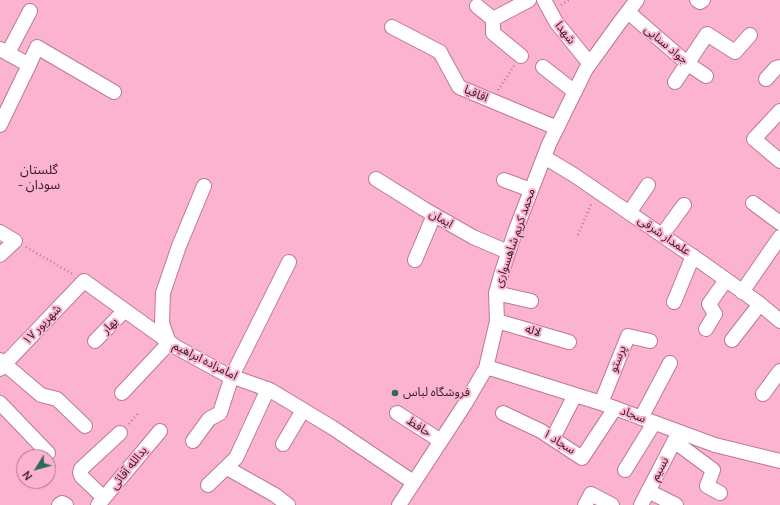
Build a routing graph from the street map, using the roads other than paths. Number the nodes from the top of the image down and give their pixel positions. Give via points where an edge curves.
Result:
1 (529, 0) edge
2 (544, 0) edge
3 (637, 0) edge
4 (697, 0) edge
5 (703, 0) edge
6 (476, 6) dead end
7 (30, 11) dead end
8 (628, 12) junction
9 (493, 19) junction
10 (392, 27) dead end
11 (750, 35) dead end
12 (4, 51) edge
13 (521, 56) road end
14 (590, 64) junction
15 (688, 64) junction
16 (29, 65) junction
17 (543, 67) dead end
18 (780, 67) edge
19 (706, 76) dead end
20 (766, 79) dead end
21 (675, 82) dead end
22 (114, 92) dead end
23 (575, 92) junction
24 (780, 111) edge
25 (0, 125) edge
26 (557, 128) junction
27 (544, 157) junction
28 (780, 161) edge
29 (376, 179) dead end
30 (504, 180) dead end
31 (648, 185) dead end
32 (204, 186) dead end
33 (531, 190) junction
34 (753, 203) dead end
35 (684, 205) dead end
36 (629, 213) junction
37 (434, 215) junction
38 (780, 223) edge
39 (0, 232) edge
40 (662, 235) junction
41 (780, 237) edge
42 (508, 252) junction
43 (0, 255) edge
44 (693, 256) junction
45 (415, 260) dead end
46 (289, 262) dead end
47 (726, 280) junction
48 (84, 281) joint
49 (742, 292) junction
50 (496, 293) junction
51 (531, 301) dead end
52 (674, 302) dead end
53 (760, 304) junction
54 (124, 311) junction
55 (497, 321) junction
56 (780, 321) edge
57 (706, 329) dead end
58 (732, 340) dead end
59 (95, 341) dead end
60 (650, 341) dead end
61 (569, 342) dead end
62 (169, 343) junction
63 (670, 363) dead end
64 (2, 364) edge
65 (486, 368) junction
66 (780, 371) edge
67 (232, 376) junction
68 (268, 389) junction
69 (122, 393) dead end
70 (763, 394) dead end
71 (575, 395) junction
72 (0, 403) edge
73 (601, 403) junction
74 (615, 408) junction
75 (303, 410) junction
76 (398, 413) dead end
77 (503, 413) dead end
78 (641, 418) junction
79 (654, 423) junction
80 (85, 426) dead end
81 (160, 430) dead end
82 (120, 434) dead end
83 (677, 437) junction
84 (552, 438) junction
85 (193, 441) dead end
86 (441, 441) junction
87 (283, 444) dead end
88 (45, 449) edge
89 (780, 461) edge
90 (227, 468) junction
91 (625, 470) dead end
92 (413, 482) junction
93 (208, 485) dead end
94 (648, 491) junction
95 (720, 493) dead end
96 (101, 502) edge
97 (59, 505) edge
98 (66, 505) edge
99 (288, 505) edge
100 (399, 505) edge
101 (585, 505) edge
102 (612, 505) edge
103 (641, 505) edge
104 (676, 505) edge

1 - 9 street
2 - 14 street, شهدا via 556,22
3 - 8 street, محمد کریم شاهسواری
4 - 5 street
6 - 9 street
7 - 12 street
8 - 14 street, محمد کریم شاهسواری
8 - 15 street, جواد سنایی
9 - 13 street via 494,34
10 - 26 street, اقاقیا via 440,52 459,87
11 - 15 street via 735,52 707,34
12 - 16 street
14 - 23 street, محمد کریم شاهسواری
15 - 19 street, جواد سنایی
15 - 21 street
16 - 22 street via 37,47
16 - 25 street
17 - 23 street
18 - 20 street
23 - 26 street, محمد کریم شاهسواری
24 - 28 street via 754,139
26 - 27 street, محمد کریم شاهسواری
27 - 33 street, محمد کریم شاهسواری
27 - 36 street, علمدار شرقی
29 - 37 street, ایمان
30 - 33 street
31 - 36 street
32 - 62 street via 163,293 162,323
33 - 42 street, محمد کریم شاهسواری
34 - 38 street
35 - 40 street
36 - 40 street, علمدار شرقی
37 - 42 street, ایمان via 472,237
37 - 45 street
39 - 43 street via 15,241
40 - 44 street, علمدار شرقی
41 - 49 street
42 - 50 street, محمد کریم شاهسواری
44 - 47 street, علمدار شرقی
44 - 52 street
46 - 67 street
47 - 49 street, علمدار شرقی
47 - 57 street via 709,304 715,314
48 - 54 street, امامزاده ابراهیم
48 - 64 street, ۱۷ شهریور
49 - 53 street, علمدار شرقی
50 - 51 street
50 - 55 street, محمد کریم شاهسواری
53 - 56 street, علمدار شرقی
53 - 58 street
54 - 59 street, بهار
54 - 62 street, امامزاده ابراهیم
55 - 61 street, لاله
55 - 65 street, محمد کریم شاهسواری
60 - 73 street, پرستو via 628,336
62 - 67 street, امامزاده ابراهیم
62 - 69 street
63 - 78 street
64 - 80 street via 41,395 56,399
65 - 71 street, سجاد
65 - 86 street, محمد کریم شاهسواری
66 - 70 street
67 - 68 street, امامزاده ابراهیم
67 - 85 street via 220,413 209,419
68 - 75 street, امامزاده ابراهیم
68 - 90 street via 236,458
71 - 73 street, سجاد
71 - 84 street
72 - 88 street
73 - 74 street, سجاد
74 - 78 street, سجاد
74 - 84 street, سجاد ۱ via 582,458
75 - 87 street
75 - 92 street, امامزاده ابراهیم
76 - 86 street, حافظ
77 - 84 street, سجاد ۱
78 - 79 street, سجاد
79 - 83 street, سجاد
79 - 91 street
81 - 96 street, یدالله آقائی
82 - 96 street via 81,469 82,477
83 - 89 street, سجاد
83 - 94 street, نسیم
83 - 95 street via 713,470 707,486
86 - 92 street, محمد کریم شاهسواری
90 - 93 street
90 - 99 street
92 - 100 street
94 - 103 street, نسیم
94 - 104 street
97 - 98 street
101 - 102 street via 591,494

